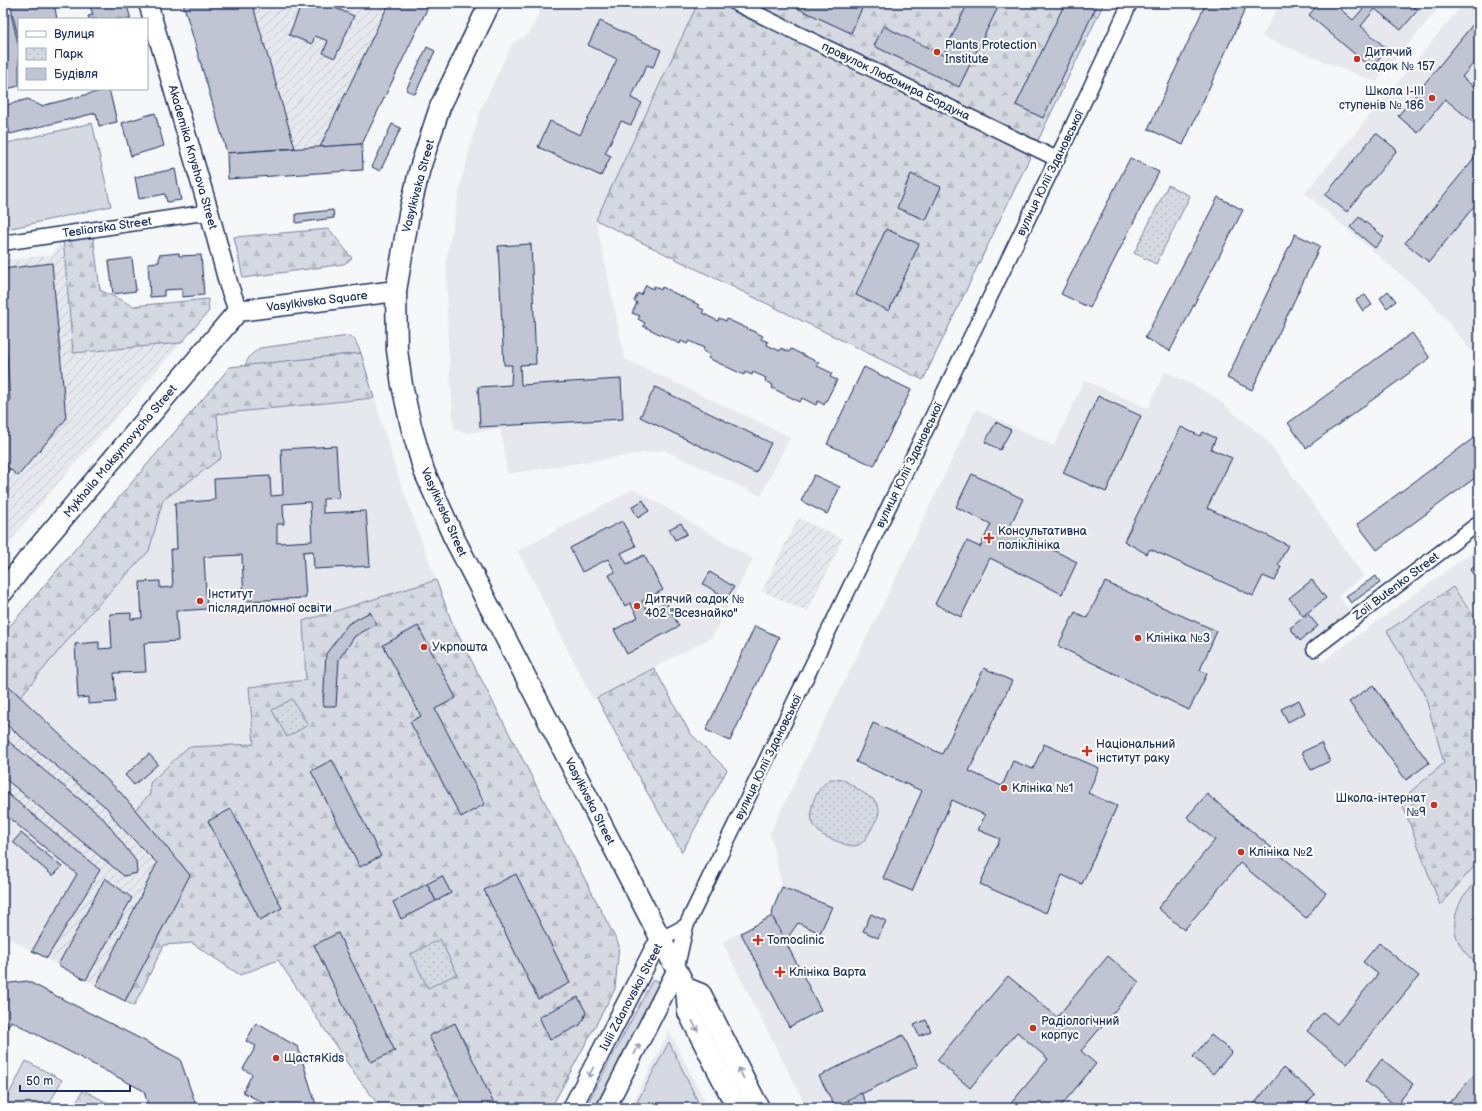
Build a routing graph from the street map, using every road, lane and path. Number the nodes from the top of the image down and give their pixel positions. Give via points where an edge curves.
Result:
1 (148, 3) edge
2 (490, 3) edge
3 (735, 3) edge
4 (1130, 3) edge
5 (1057, 159) junction
6 (210, 216) junction
7 (3, 243) edge
8 (396, 291) junction
9 (238, 311) junction
10 (1479, 523) edge
11 (3, 592) edge
12 (1314, 649) dead end
13 (686, 926) junction
14 (661, 939) junction
15 (676, 971) junction
16 (686, 988) junction
17 (572, 1108) edge
18 (606, 1108) edge
19 (737, 1108) edge
20 (759, 1108) edge

1 - 6 street, Akademika Knyshova Street
2 - 8 main road, Vasylkivska Street via 440,107 422,161 409,214
3 - 5 street, провулок Любомира Бордуна
4 - 5 street, вулиця Юлії Здановської
5 - 13 street, вулиця Юлії Здановської
6 - 7 street, Tesliarska Street via 196,214
6 - 9 street, Akademika Knyshova Street
8 - 9 main road, Vasylkivska Square
8 - 14 main road, Vasylkivska Street via 397,350 402,385 410,426 424,471 453,536
9 - 11 main road, Mykhaila Maksymovycha Street
10 - 12 street, Zoii Butenko Street
13 - 14 street, Iulii Zdanovskoi Street
13 - 15 street, Iulii Zdanovskoi Street
14 - 15 main road, Vasylkivska Street
14 -> 17 street, Iulii Zdanovskoi Street
15 - 16 main road, Vasylkivska Street
18 -> 15 street, Iulii Zdanovskoi Street
16 -> 19 main road, Vasylkivska Street via 688,1012
20 -> 16 main road via 701,994

